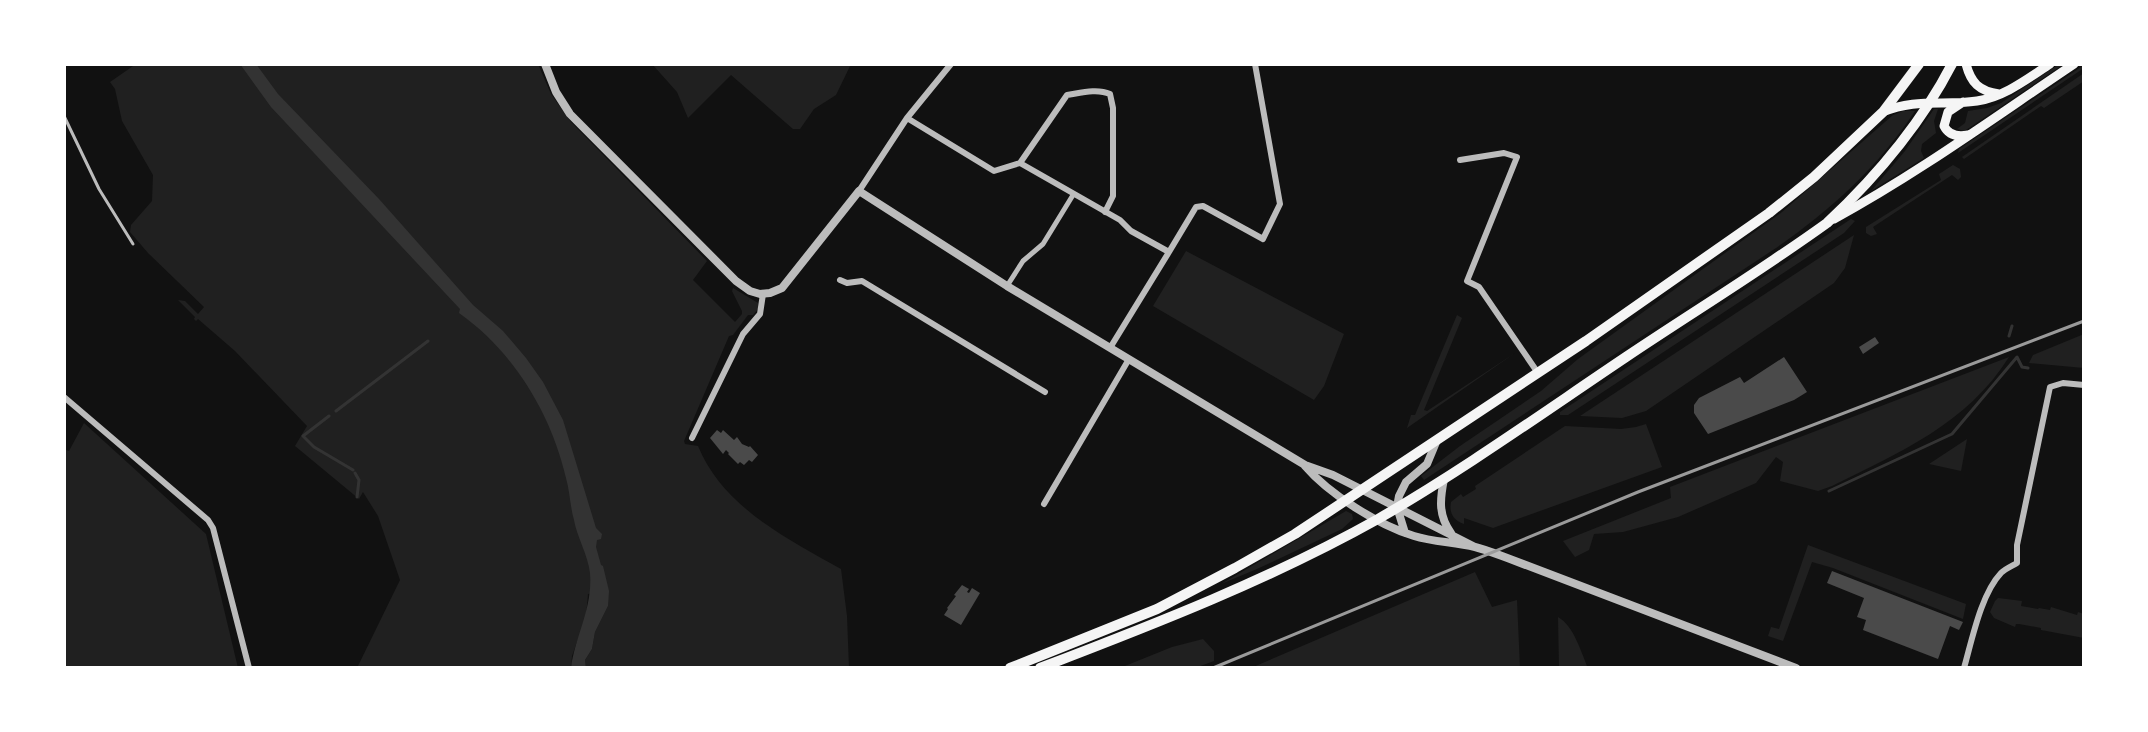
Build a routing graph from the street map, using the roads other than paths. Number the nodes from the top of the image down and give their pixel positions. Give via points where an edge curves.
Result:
1 (545, 64) edge
2 (951, 64) edge
3 (1255, 64) edge
4 (1919, 64) edge
5 (1952, 64) edge
6 (1966, 64) edge
7 (2050, 64) edge
8 (2074, 64) edge
9 (1999, 94) junction
10 (1930, 102) junction
11 (1963, 102) junction
12 (1883, 112) junction
13 (64, 116) edge
14 (907, 118) junction
15 (1969, 135) junction
16 (1460, 160) dead end
17 (1020, 163) junction
18 (859, 191) junction
19 (1073, 195) junction
20 (1105, 212) junction
21 (1827, 223) junction
22 (133, 244) dead end
23 (1169, 252) junction
24 (840, 280) dead end
25 (1007, 286) junction
26 (763, 294) junction
27 (1110, 348) junction
28 (1129, 359) junction
29 (1538, 373) junction
30 (2084, 385) edge
31 (1045, 392) dead end
32 (64, 397) edge
33 (692, 438) dead end
34 (1437, 440) junction
35 (1305, 465) junction
36 (1444, 479) junction
37 (1361, 489) junction
38 (1346, 500) junction
39 (1044, 504) dead end
40 (1397, 507) junction
41 (1377, 519) junction
42 (1405, 533) junction
43 (1451, 534) junction
44 (1475, 547) junction
45 (249, 668) edge
46 (1010, 668) edge
47 (1040, 668) edge
48 (1796, 668) edge
49 (1964, 668) edge

1 - 26 street via 570,114 736,281
2 - 14 street
3 - 23 street via 1280,204 1263,239 1196,207
4 - 12 main road
5 - 10 main road
6 - 9 main road via 1974,84
7 - 9 main road
8 - 15 main road
9 - 11 main road
10 - 11 main road
10 - 12 main road
10 - 21 main road via 1886,161
11 - 15 main road via 1948,112 1944,126 1955,135
12 - 29 main road via 1769,213
13 - 22 lane
14 - 17 street via 994,171
14 - 18 street
15 - 21 main road
16 - 29 street via 1504,153 1517,157 1467,281 1479,287
17 - 19 street
17 - 20 street via 1067,95 1110,94 1113,196
18 - 25 street
18 - 26 street via 785,286
19 - 20 street
19 - 25 street via 1043,244 1023,261
20 - 23 street
21 - 36 main road
23 - 27 street
24 - 31 street via 862,281
25 - 27 street
26 - 33 street via 760,314 743,334
27 - 28 street
28 - 35 street
28 - 39 street
29 - 34 main road
30 - 49 street via 2050,387 2017,563 2002,571 1990,589
32 - 45 street via 208,520
34 - 37 main road
34 - 40 street via 1427,464 1403,487
35 - 37 street
35 - 38 street
36 - 40 main road
36 - 43 street via 1441,512
37 - 38 main road
37 - 40 street
38 - 41 street
38 - 46 main road via 1174,600
40 - 41 main road
40 - 42 street
40 - 43 street
41 - 42 street
41 - 47 main road via 1174,616
42 - 44 street
43 - 44 street
44 - 48 street

